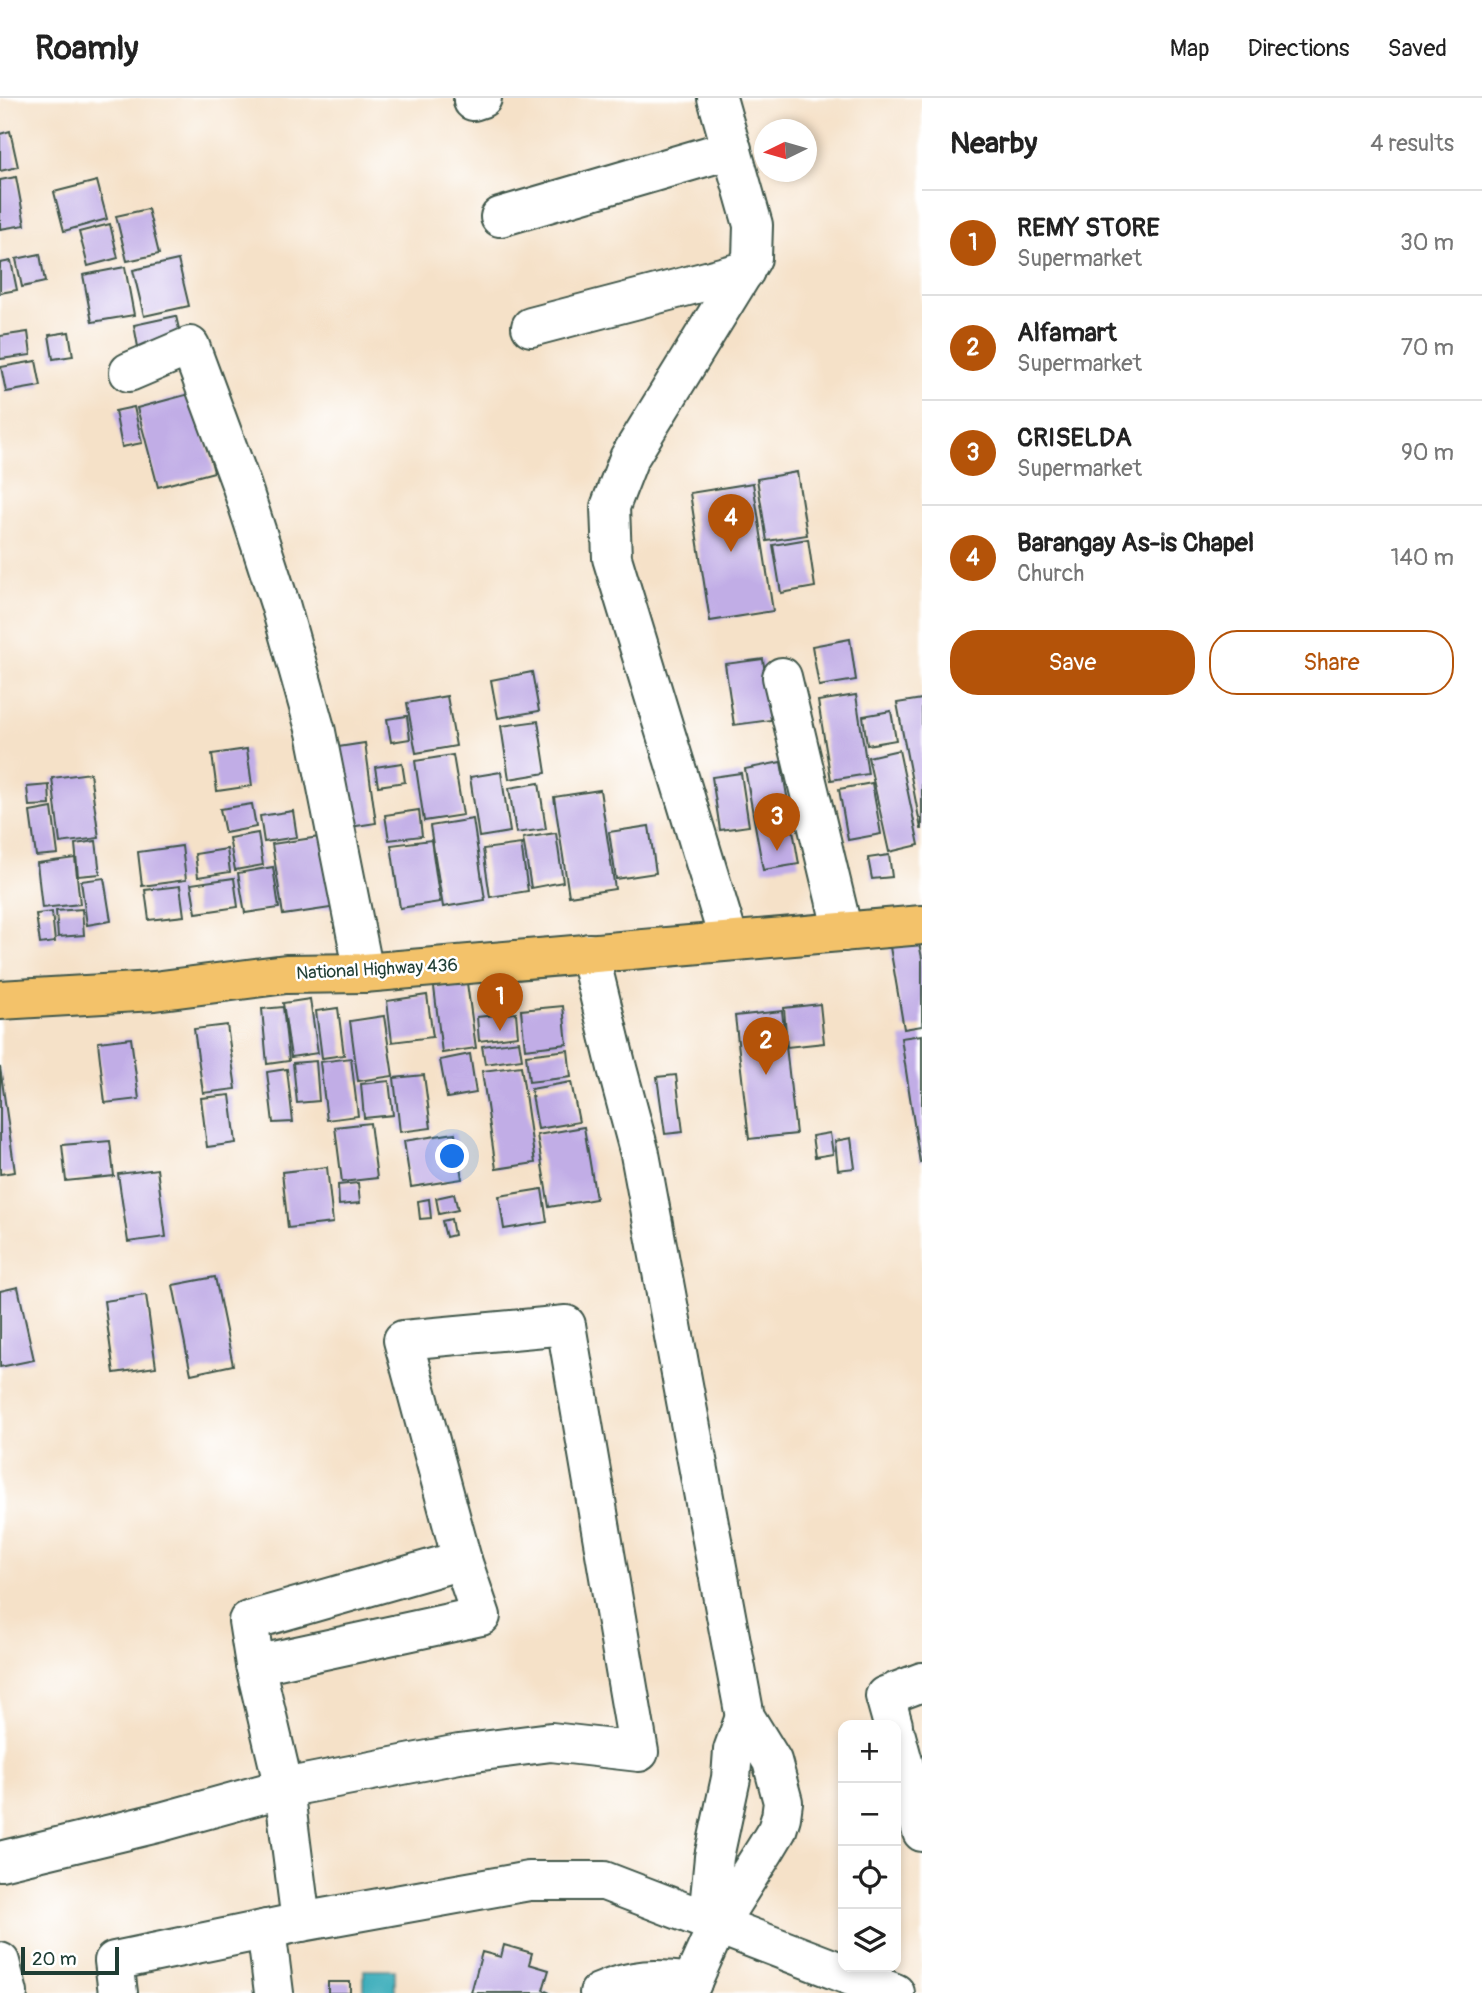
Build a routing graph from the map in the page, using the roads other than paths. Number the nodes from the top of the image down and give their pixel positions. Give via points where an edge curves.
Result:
1 (717, 98) edge
2 (732, 149) junction
3 (500, 217) dead end
4 (745, 271) junction
5 (531, 327) dead end
6 (129, 373) dead end
7 (782, 677) dead end
8 (922, 925) edge
9 (843, 932) junction
10 (729, 941) junction
11 (589, 953) junction
12 (364, 973) junction
13 (0, 1000) edge
14 (462, 1560) junction
15 (255, 1665) junction
16 (922, 1682) edge
17 (745, 1717) junction
18 (892, 1720) edge
19 (901, 1755) edge
20 (284, 1788) junction
21 (922, 1832) edge
22 (0, 1861) edge
23 (718, 1924) junction
24 (284, 1925) junction
25 (0, 1962) edge
26 (690, 1988) edge
27 (8, 1993) edge
28 (118, 1993) edge
29 (274, 1993) edge
30 (599, 1993) edge
31 (895, 1993) edge

1 - 2 street
2 - 3 street
2 - 4 street via 753,225 752,258
4 - 5 street
4 - 10 street via 629,457 610,507 612,558
6 - 12 street via 190,346 240,484 316,732
7 - 9 street
8 - 9 main road, National Highway 436
9 - 10 main road, National Highway 436
10 - 11 main road, National Highway 436
11 - 12 main road, National Highway 436
11 - 17 street via 640,1154
12 - 13 main road, National Highway 436 via 286,974 154,991
14 - 15 street via 248,1621
14 - 15 street via 481,1616
14 - 20 street via 403,1340 566,1325 639,1752 551,1742 459,1754
15 - 20 street
16 - 18 street via 885,1696
17 - 23 street via 733,1750 714,1857 710,1898
17 - 23 street via 772,1761 783,1802 777,1830
19 - 21 street
20 - 22 street
20 - 24 street
23 - 24 street via 604,1881 529,1881
23 - 26 street
23 - 31 street
24 - 28 street via 114,1961
24 - 29 street
25 - 27 street
26 - 30 street via 642,1979

